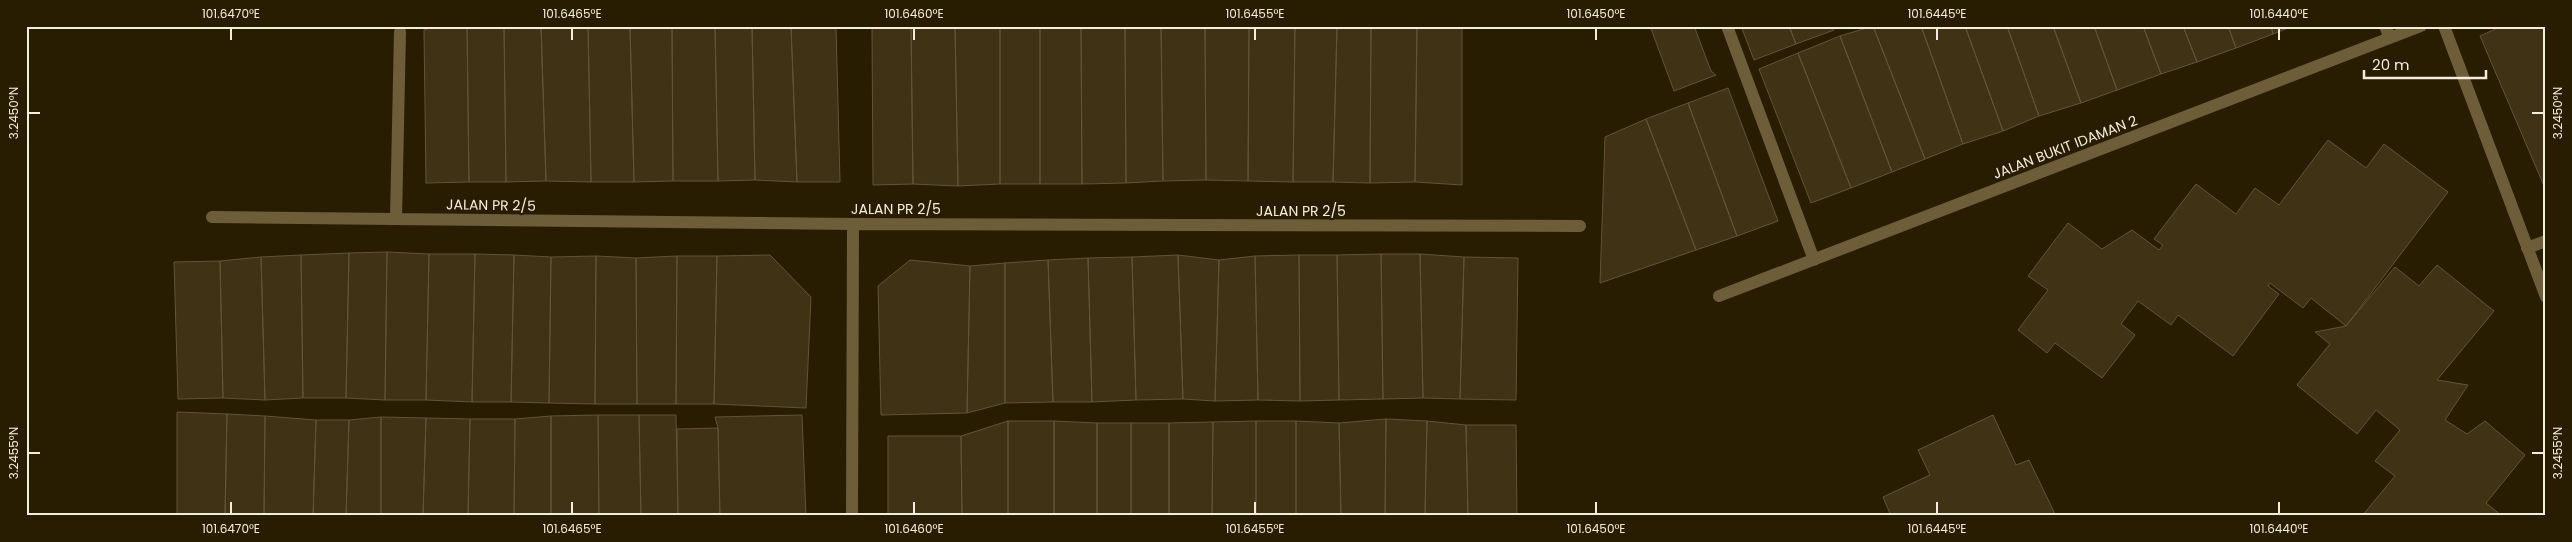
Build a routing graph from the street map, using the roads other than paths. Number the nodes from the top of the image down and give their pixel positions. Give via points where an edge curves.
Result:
1 (1727, 26) edge
2 (2421, 26) edge
3 (2444, 26) edge
4 (400, 32) dead end
5 (2387, 32) edge
6 (212, 217) dead end
7 (396, 219) junction
8 (853, 224) junction
9 (1580, 226) dead end
10 (2546, 240) edge
11 (2527, 248) junction
12 (1814, 260) junction
13 (1719, 296) dead end
14 (2546, 297) edge
15 (852, 516) edge

1 - 12 street
2 - 5 street, JALAN BUKIT IDAMAN 2
3 - 11 street
4 - 7 street
5 - 12 street, JALAN BUKIT IDAMAN 2
6 - 7 street, JALAN PR 2/5
7 - 8 street, JALAN PR 2/5
8 - 9 street, JALAN PR 2/5
8 - 15 street
10 - 11 street
11 - 14 street
12 - 13 street, JALAN BUKIT IDAMAN 2

